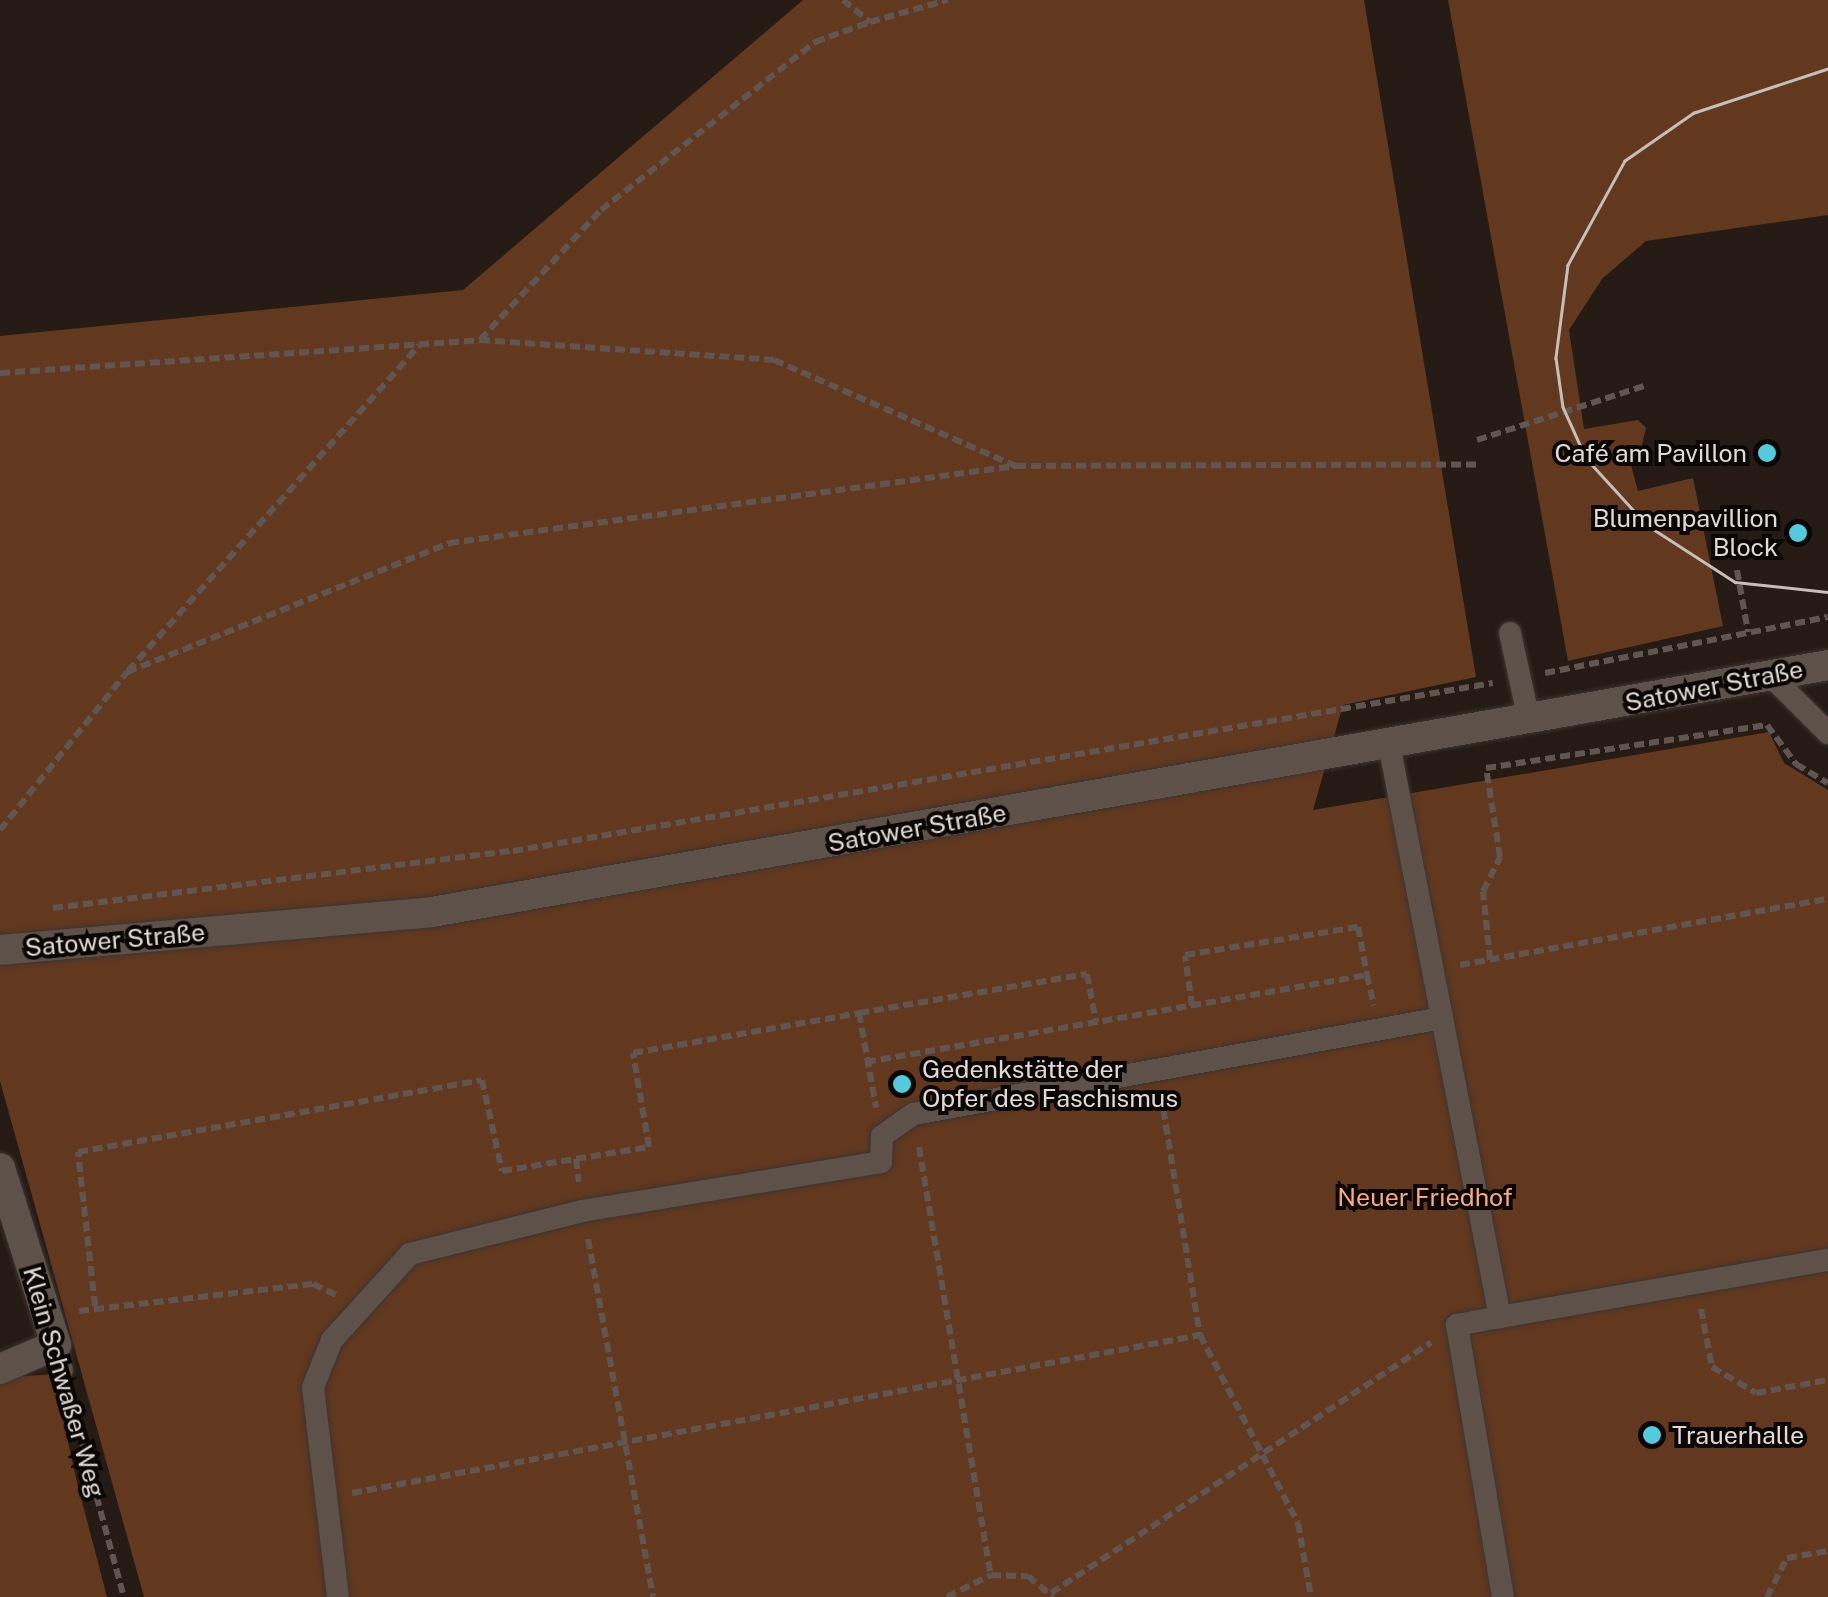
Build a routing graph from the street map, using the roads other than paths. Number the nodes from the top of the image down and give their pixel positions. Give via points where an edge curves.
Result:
1 (1510, 633) dead end
2 (1828, 665) edge
3 (1771, 676) junction
4 (1530, 720) junction
5 (1828, 734) edge
6 (1388, 744) junction
7 (0, 950) edge
8 (1442, 1018) junction
9 (0, 1168) edge
10 (1828, 1260) edge
11 (1500, 1317) junction
12 (0, 1369) edge
13 (338, 1597) edge
14 (1503, 1597) edge

1 - 4 lane
2 - 3 main road, Satower Straße
3 - 4 main road, Satower Straße
3 - 5 lane
4 - 6 main road, Satower Straße
6 - 7 main road, Satower Straße via 432,912
6 - 8 lane
8 - 11 lane
8 - 13 lane via 914,1114 882,1136 881,1162 582,1211 410,1254 358,1305 312,1387
9 - 12 main road, Klein Schwaßer Weg via 56,1345
10 - 11 lane
11 - 14 lane via 1457,1325

